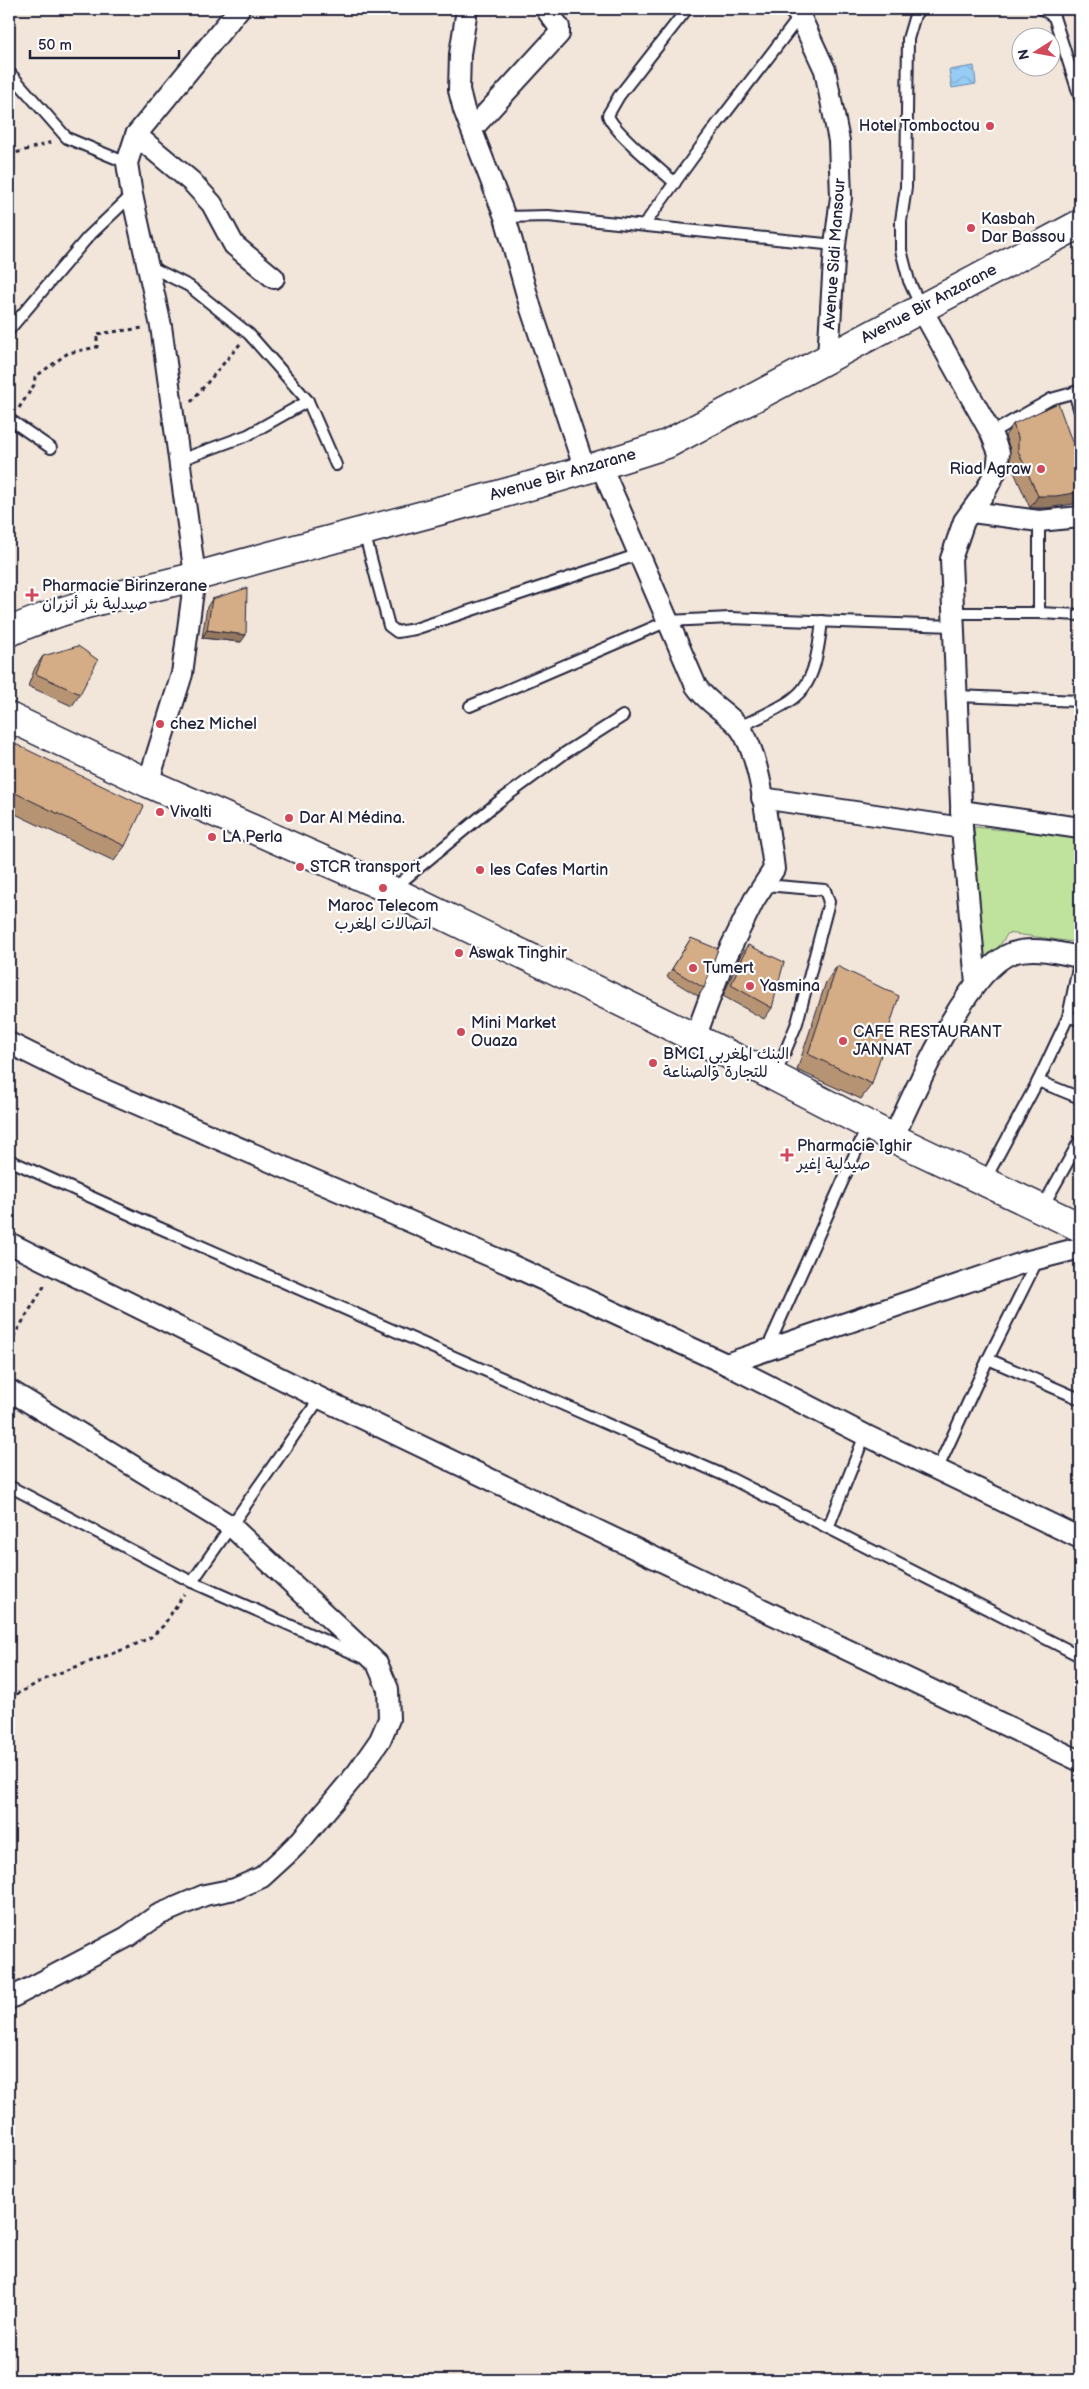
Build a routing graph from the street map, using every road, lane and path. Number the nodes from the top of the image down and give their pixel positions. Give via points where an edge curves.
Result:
1 (239, 9) edge
2 (467, 9) edge
3 (546, 9) edge
4 (687, 9) edge
5 (920, 9) edge
6 (1042, 9) edge
7 (797, 12) edge
8 (9, 72) edge
9 (1080, 98) edge
10 (472, 129) junction
11 (136, 135) junction
12 (67, 138) junction
13 (9, 155) edge
14 (127, 163) junction
15 (675, 182) junction
16 (132, 195) junction
17 (505, 217) junction
18 (1080, 224) edge
19 (644, 225) junction
20 (835, 245) junction
21 (149, 266) junction
22 (274, 278) dead end
23 (921, 308) junction
24 (161, 326) junction
25 (9, 330) edge
26 (249, 334) junction
27 (828, 358) junction
28 (1077, 392) edge
29 (308, 402) junction
30 (1080, 412) edge
31 (10, 419) edge
32 (175, 420) junction
33 (991, 433) junction
34 (51, 448) dead end
35 (180, 460) junction
36 (336, 466) dead end
37 (593, 468) junction
38 (972, 512) junction
39 (1080, 516) edge
40 (1039, 521) junction
41 (364, 532) junction
42 (640, 554) junction
43 (195, 576) junction
44 (1039, 613) junction
45 (1080, 615) edge
46 (954, 619) junction
47 (668, 621) junction
48 (822, 621) junction
49 (9, 632) edge
50 (957, 696) junction
51 (1080, 701) edge
52 (470, 706) dead end
53 (623, 716) dead end
54 (9, 717) edge
55 (739, 727) junction
56 (148, 783) junction
57 (762, 798) junction
58 (961, 819) junction
59 (1080, 828) edge
60 (765, 885) junction
61 (391, 890) junction
62 (1080, 958) edge
63 (976, 983) junction
64 (1068, 1017) junction
65 (1080, 1020) edge
66 (695, 1038) junction
67 (9, 1043) edge
68 (775, 1077) junction
69 (1038, 1081) junction
70 (1080, 1098) edge
71 (868, 1124) junction
72 (893, 1138) junction
73 (1080, 1140) edge
74 (9, 1160) edge
75 (984, 1181) junction
76 (1041, 1208) junction
77 (1080, 1226) edge
78 (9, 1243) edge
79 (1080, 1248) edge
80 (1039, 1258) junction
81 (56, 1267) junction
82 (9, 1344) edge
83 (766, 1350) junction
84 (988, 1359) junction
85 (726, 1364) junction
86 (9, 1390) edge
87 (320, 1398) junction
88 (1080, 1399) edge
89 (865, 1435) junction
90 (937, 1470) junction
91 (9, 1486) edge
92 (231, 1526) junction
93 (828, 1528) junction
94 (1080, 1538) edge
95 (192, 1582) junction
96 (1080, 1656) edge
97 (377, 1663) junction
98 (9, 1698) edge
99 (1080, 1761) edge
100 (9, 1999) edge

1 - 11 street
2 - 10 street via 460,54 459,90
3 - 10 street via 560,27 559,34
4 - 15 lane via 619,96 608,115 621,133
5 - 23 lane via 908,39 906,187 901,250 909,282
6 - 9 lane via 1054,17
7 - 15 lane
7 - 20 street, Avenue Sidi Mansour via 825,70 839,141 842,197
8 - 12 lane
10 - 17 street
11 - 14 street
11 - 22 street via 192,182 212,204 234,245
12 - 13 path
12 - 14 lane
14 - 16 street
15 - 19 lane
16 - 21 street
16 - 25 lane via 88,237
17 - 19 lane via 548,216
17 - 37 street via 531,309
18 - 23 main road, Avenue Bir Anzarane
19 - 20 lane
20 - 27 street, Avenue Sidi Mansour
21 - 24 street
21 - 26 lane via 189,286
23 - 27 main road, Avenue Bir Anzarane
23 - 33 street
24 - 31 path via 97,334 97,347 68,353 35,377 34,385
24 - 32 street
26 - 29 lane
26 - 32 path
27 - 37 main road, Avenue Bir Anzarane via 667,444
28 - 30 lane
28 - 33 lane via 1051,399
29 - 35 lane via 248,435
29 - 36 lane
31 - 34 lane
32 - 35 street
33 - 38 street via 998,454 998,469
35 - 43 street
37 - 41 main road, Avenue Bir Anzarane
37 - 42 street
38 - 40 street
38 - 46 street via 964,520 951,559
39 - 40 street
40 - 44 lane
41 - 42 lane via 389,626 397,632 415,629
41 - 43 main road, Avenue Bir Anzarane
42 - 47 street
43 - 49 main road, Avenue Bir Anzarane via 65,612
43 - 56 street via 182,674
44 - 45 lane
44 - 46 lane
46 - 48 lane
46 - 50 street
47 - 48 lane via 730,618
47 - 52 lane
47 - 55 street via 702,695
48 - 55 lane via 817,661 805,688 788,704
50 - 51 lane
50 - 58 street
53 - 61 lane via 564,753 497,803
54 - 56 main road
55 - 57 street via 749,742
56 - 61 main road
57 - 58 street
57 - 60 street via 774,869
58 - 59 street
58 - 63 street
60 - 66 street via 754,900 722,965
60 - 68 lane via 825,890 829,902 797,1023
61 - 66 main road
62 - 63 street via 1040,950 1012,954
62 - 64 lane
63 - 72 street via 936,1049
64 - 65 lane
64 - 69 lane
66 - 68 main road
67 - 85 street via 100,1088 512,1265
68 - 71 main road
69 - 70 lane
69 - 75 lane
71 - 72 main road
71 - 83 lane
72 - 75 main road
73 - 76 lane
74 - 93 lane via 728,1477
75 - 76 main road
76 - 77 main road
78 - 81 street
79 - 80 street
80 - 83 street
80 - 84 lane
81 - 82 path
81 - 87 street
83 - 85 street
84 - 88 lane
84 - 90 lane
85 - 89 street
86 - 92 street
87 - 92 lane
87 - 99 street
89 - 90 street
89 - 93 lane
90 - 94 street
91 - 95 lane
92 - 95 lane
92 - 97 street
93 - 96 lane
95 - 97 lane
95 - 98 path via 163,1626 151,1637 51,1676
97 - 100 street via 388,1689 389,1719 380,1740 302,1839 262,1877 235,1889 205,1895 158,1915 127,1937

